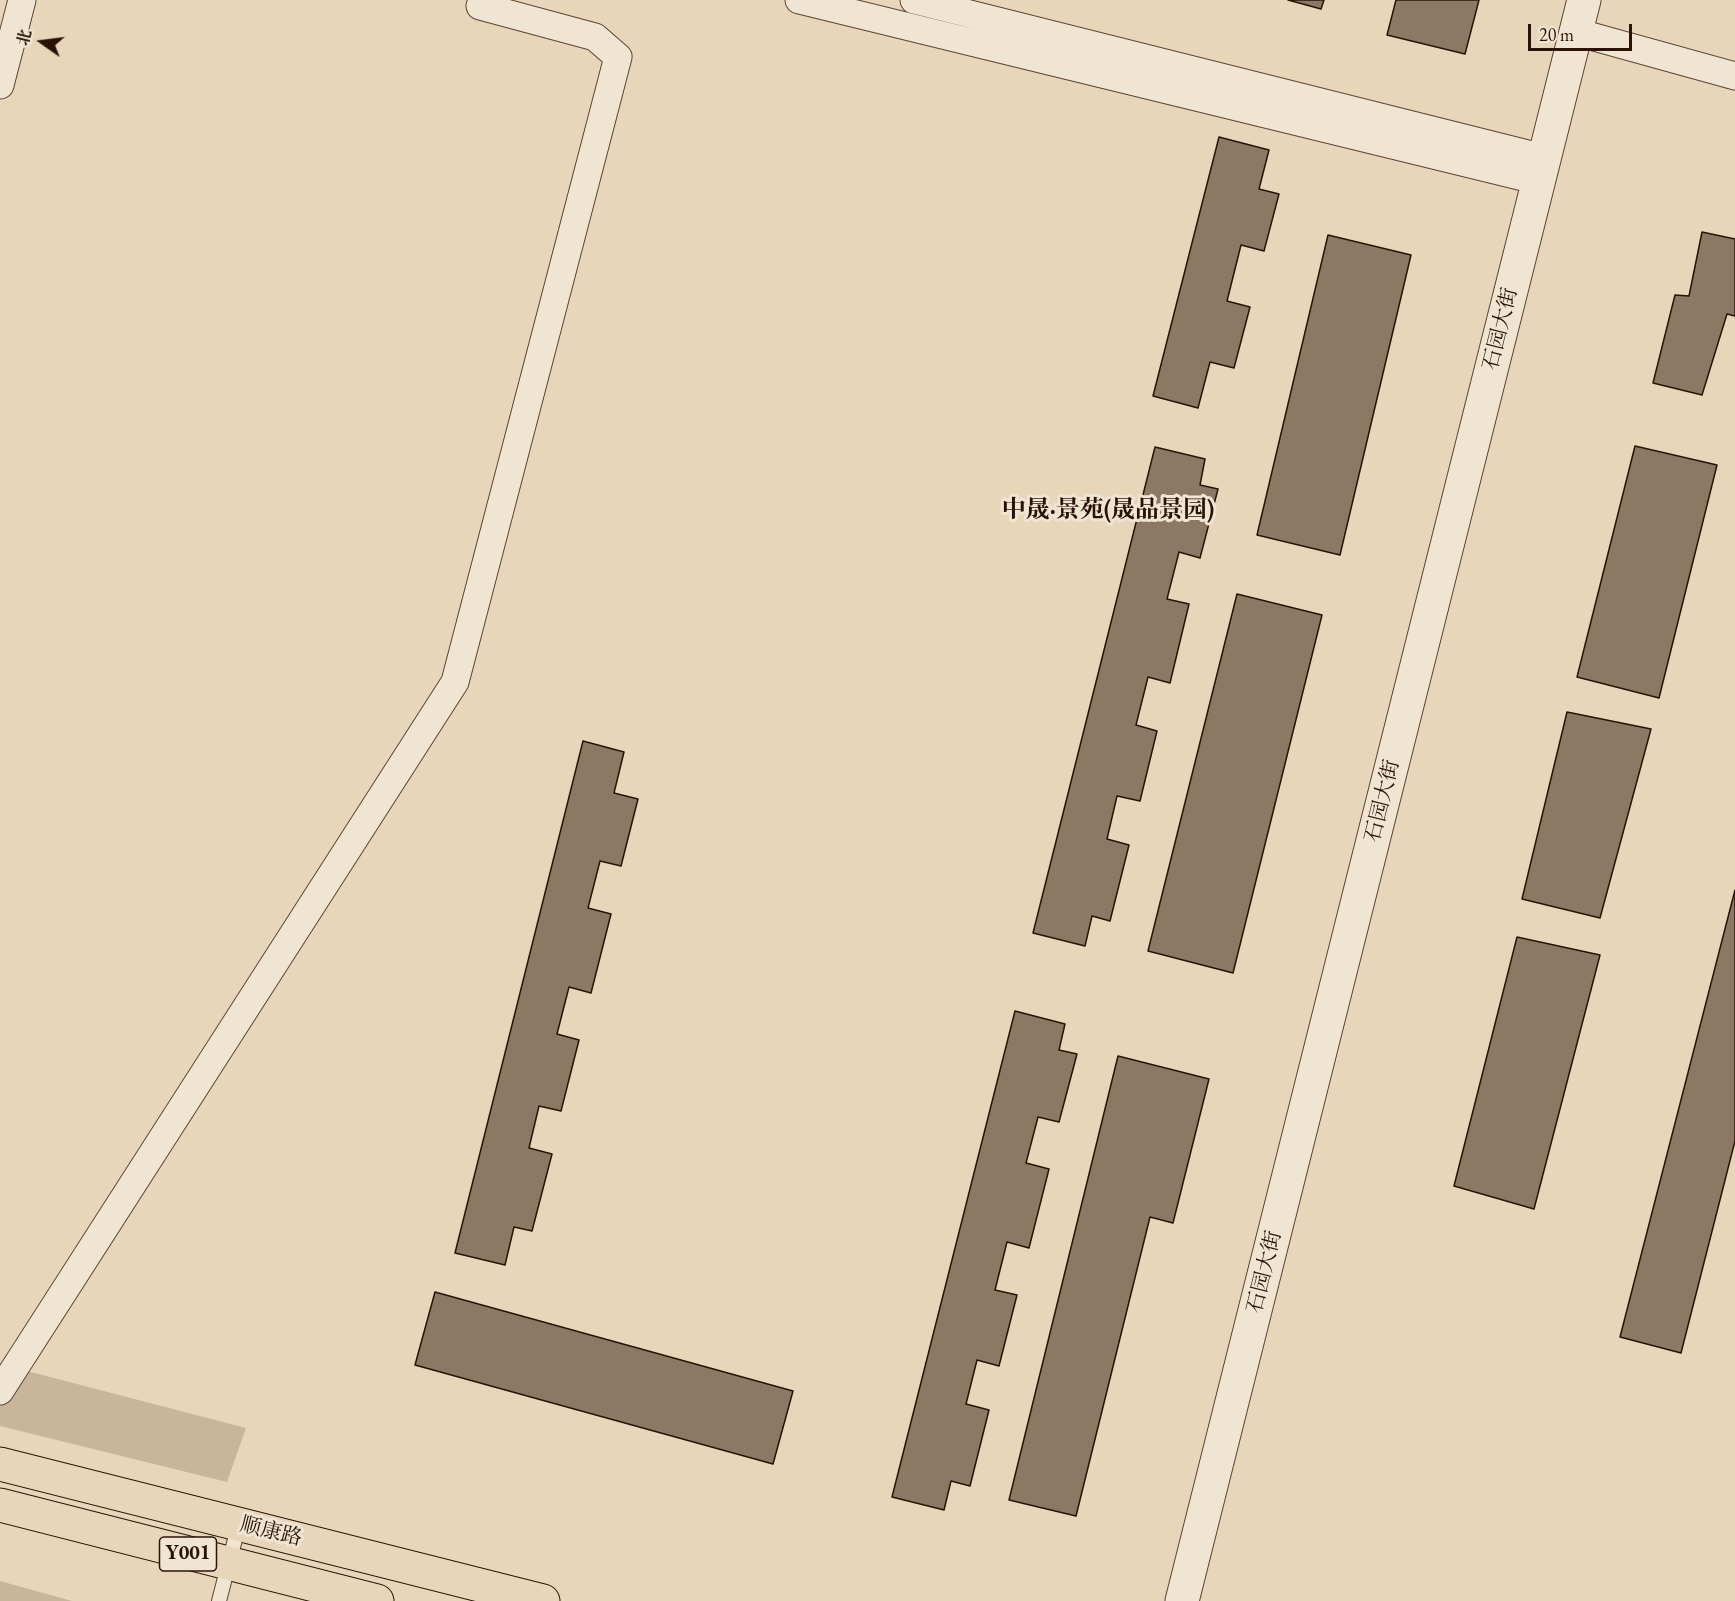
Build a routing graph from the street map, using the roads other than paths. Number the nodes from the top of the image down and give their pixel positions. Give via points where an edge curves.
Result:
1 (22, 0) edge
2 (799, 0) edge
3 (1584, 0) edge
4 (924, 1) edge
5 (480, 6) dead end
6 (922, 30) junction
7 (1576, 32) junction
8 (1735, 76) edge
9 (0, 85) edge
10 (1542, 169) junction
11 (0, 1391) edge
12 (0, 1464) edge
13 (0, 1505) edge
14 (239, 1524) junction
15 (229, 1564) junction
16 (219, 1601) edge
17 (377, 1601) edge
18 (543, 1601) edge
19 (1182, 1601) edge

1 - 9 street
2 - 6 street
3 - 7 street, 石园大街
4 - 6 lane
4 - 10 street
5 - 11 street via 595,37 618,57 455,682
6 - 10 street
7 - 8 street
7 - 10 street, 石园大街
10 - 19 street, 石园大街
12 - 14 main road, 顺康路
13 - 15 main road, 顺康路 / Y001
14 - 15 lane
14 - 18 main road, 顺康路
15 - 16 lane
15 - 17 main road, 顺康路 / Y001

